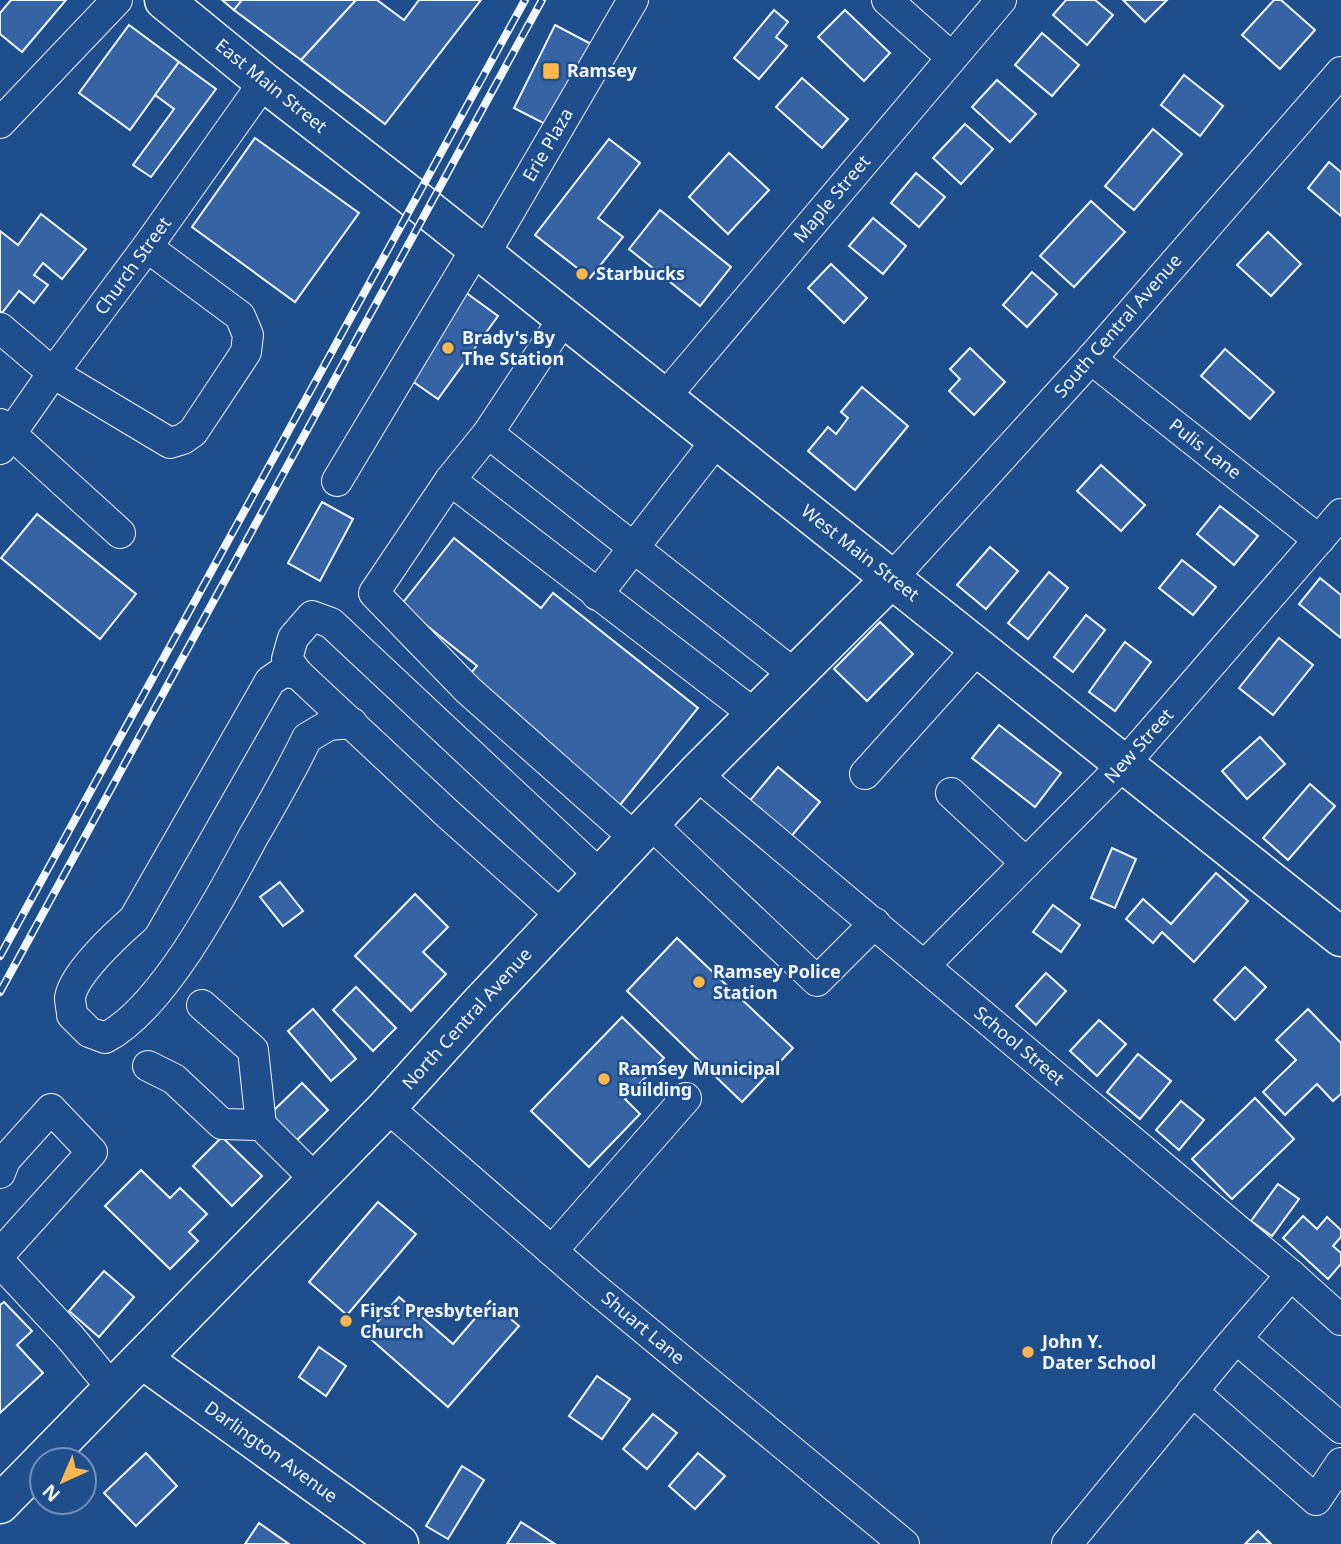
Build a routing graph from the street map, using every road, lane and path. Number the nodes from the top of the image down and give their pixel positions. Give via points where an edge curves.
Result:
1 (117, 0) edge
2 (164, 0) edge
3 (633, 0) edge
4 (887, 0) edge
5 (1001, 0) edge
6 (951, 57) junction
7 (1341, 72) edge
8 (264, 82) junction
9 (0, 124) edge
10 (378, 171) joint
11 (148, 247) junction
12 (480, 252) junction
13 (564, 318) junction
14 (0, 328) edge
15 (1091, 359) junction
16 (53, 373) junction
17 (664, 398) junction
18 (488, 433) junction
19 (4, 435) edge
20 (717, 440) junction
21 (450, 480) junction
22 (337, 481) dead end
23 (1341, 514) edge
24 (120, 533) dead end
25 (1319, 540) junction
26 (632, 548) junction
27 (892, 578) junction
28 (597, 595) junction
29 (979, 647) junction
30 (298, 674) junction
31 (794, 674) junction
32 (754, 715) junction
33 (352, 723) junction
34 (1125, 763) junction
35 (696, 774) junction
36 (865, 774) dead end
37 (951, 793) dead end
38 (643, 830) junction
39 (1026, 863) junction
40 (600, 875) junction
41 (562, 916) junction
42 (875, 923) junction
43 (1341, 937) edge
44 (924, 966) junction
45 (202, 1005) dead end
46 (148, 1066) dead end
47 (686, 1098) dead end
48 (387, 1108) junction
49 (261, 1125) junction
50 (0, 1173) edge
51 (316, 1180) junction
52 (552, 1251) junction
53 (0, 1254) edge
54 (0, 1262) edge
55 (1291, 1275) junction
56 (1341, 1321) edge
57 (1237, 1339) junction
58 (142, 1359) junction
59 (112, 1388) junction
60 (1192, 1391) junction
61 (1341, 1429) edge
62 (56, 1446) edge
63 (1341, 1463) edge
64 (28, 1475) edge
65 (0, 1504) edge
66 (399, 1544) edge
67 (904, 1544) edge
68 (1067, 1544) edge

1 - 9 street
2 - 8 main road, East Main Street
3 - 12 street, Erie Plaza
4 - 6 street
5 - 6 street, Maple Street
6 - 17 street, Maple Street
7 - 15 street, South Central Avenue
8 - 10 main road, East Main Street
8 - 11 street, Church Street
10 - 12 main road, West Main Street
11 - 16 street, Church Street
11 - 16 street via 240,316 248,335 246,352 193,432 170,443
12 - 13 main road, West Main Street
12 - 22 street, Erie Plaza
13 - 17 main road, West Main Street
13 - 18 street
14 - 16 street
15 - 25 street, Pulis Lane
15 - 27 street, South Central Avenue
16 - 19 street, Church Street
17 - 20 main road, West Main Street
18 - 21 street
18 - 26 street
19 - 24 street
20 - 26 street
20 - 27 main road, West Main Street
21 - 28 street
21 - 38 street via 374,593 468,690
23 - 25 street, New Street
25 - 34 street, New Street
26 - 28 street
26 - 31 street
27 - 29 main road, West Main Street
27 - 31 main road, North Central Avenue
28 - 32 street
29 - 34 main road, West Main Street
29 - 36 street
30 - 33 street
30 - 33 street via 283,673 270,681 134,919 83,973 70,997 72,1015 89,1032 105,1038 145,1005 195,937 307,738 329,725
30 - 40 street via 287,659 293,638 312,616 331,624
31 - 32 main road, North Central Avenue
32 - 35 main road, North Central Avenue
33 - 41 street
34 - 39 street, New Street
34 - 43 main road, West Main Street
35 - 38 main road, North Central Avenue
35 - 42 street, School Street
37 - 39 street
38 - 40 main road, North Central Avenue
38 - 42 street via 817,981
39 - 44 street, New Street
40 - 41 main road, North Central Avenue
41 - 48 main road, North Central Avenue
42 - 44 street, School Street
44 - 55 street, School Street
45 - 49 street via 253,1050
46 - 49 street via 174,1079 222,1124
47 - 52 street
48 - 51 main road, North Central Avenue
48 - 52 street, Shuart Lane
49 - 51 street
50 - 53 street via 5,1160 51,1109 92,1152
51 - 58 main road, North Central Avenue
52 - 67 street, Shuart Lane
54 - 59 street
55 - 56 street, School Street
55 - 57 street
57 - 60 street
57 - 61 street
58 - 59 main road, North Central Avenue
58 - 66 main road, Darlington Avenue
59 - 62 main road, North Central Avenue
60 - 63 street via 1315,1500
60 - 68 street
64 - 65 main road, North Central Avenue

